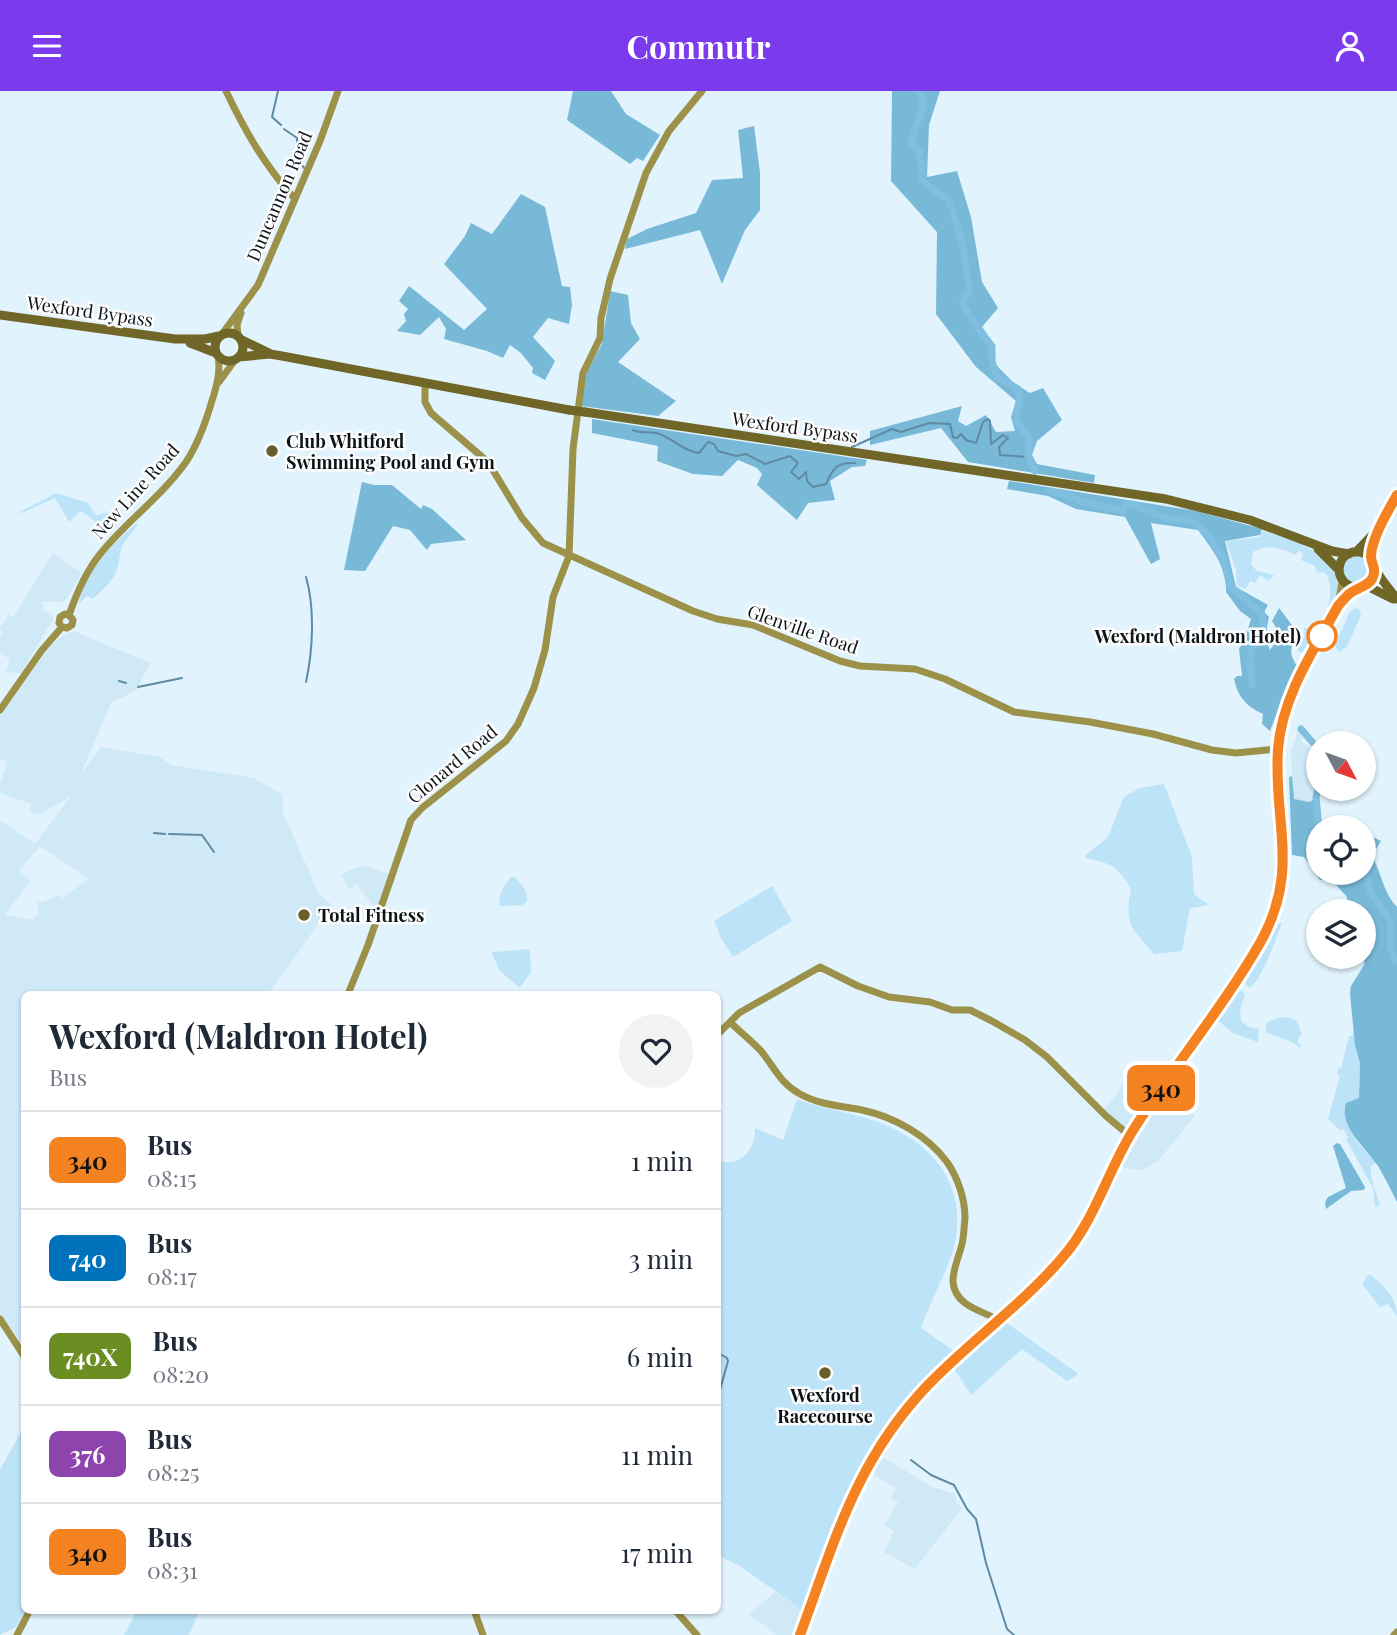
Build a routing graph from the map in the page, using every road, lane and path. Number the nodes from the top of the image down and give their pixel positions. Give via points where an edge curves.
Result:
1 (226, 91) edge
2 (338, 91) edge
3 (702, 91) edge
4 (295, 199) junction
5 (242, 309) junction
6 (0, 315) edge
7 (220, 335) junction
8 (240, 338) junction
9 (175, 339) junction
10 (217, 354) junction
11 (270, 354) junction
12 (237, 358) junction
13 (425, 383) junction
14 (217, 385) junction
15 (1397, 495) edge
16 (1381, 526) junction
17 (1312, 543) junction
18 (1352, 553) junction
19 (569, 556) junction
20 (1373, 564) junction
21 (1339, 570) junction
22 (1342, 580) junction
23 (1362, 587) junction
24 (1397, 600) edge
25 (1338, 606) junction
26 (0, 710) edge
27 (1278, 749) junction
28 (349, 991) edge
29 (730, 1022) junction
30 (721, 1031) edge
31 (1130, 1136) junction
32 (0, 1319) edge
33 (998, 1320) junction
34 (21, 1351) edge
35 (28, 1614) edge
36 (475, 1614) edge
37 (679, 1614) edge
38 (17, 1635) edge
39 (483, 1635) edge
40 (697, 1635) edge
41 (799, 1635) edge

1 - 4 street via 254,147
2 - 4 street, Duncannon Road
3 - 19 street, Clonard Road via 669,131 635,200 610,279 600,338 583,373 573,449
4 - 5 street, Duncannon Road via 258,285
5 - 7 street, Duncannon Road
5 - 8 street, Duncannon Road via 237,325
6 - 9 highway, Wexford Bypass
7 - 8 highway via 230,332
7 - 9 highway, Wexford Bypass
7 - 10 highway via 215,344
8 - 11 highway, Wexford Bypass
8 - 12 highway via 243,349
9 - 10 highway, Wexford Bypass
10 - 12 highway via 226,361
10 - 14 street, New Line Road
11 - 12 highway, Wexford Bypass
11 - 13 highway, Wexford Bypass
12 - 14 street, New Line Road
13 - 17 highway, Wexford Bypass, bridge via 569,410 1166,499 1250,520
13 - 19 street, Glenville Road via 425,402 431,413 488,462 534,534
14 - 26 street, New Line Road via 205,426 186,463 101,553 86,573 69,615 72,625 62,627 42,650
15 - 16 highway
16 - 18 highway
16 - 20 highway
17 - 18 highway, Wexford Bypass
17 - 21 highway, Wexford Bypass
18 - 20 highway via 1364,554
18 - 21 highway via 1342,559
19 - 27 street, Glenville Road via 708,617 753,625 840,661 915,670 945,679 1014,712 1153,734 1212,750
19 - 28 street, Clonard Road via 553,597 542,665 513,733 411,820
20 - 23 highway via 1372,578
20 - 24 highway
21 - 22 highway
22 - 23 highway
22 - 25 street
23 - 24 highway
23 - 25 street
25 - 27 street via 1291,696
27 - 31 street via 1284,847 1281,888 1273,915 1236,982
29 - 30 street
29 - 31 street via 820,967 889,997 970,1010 992,1021 1047,1058
29 - 33 street via 787,1086 801,1095 904,1126 940,1153 960,1189 965,1217 962,1244 952,1270 954,1289 965,1303
31 - 33 street via 1075,1242
32 - 34 street
33 - 41 street via 926,1388 876,1453 838,1528
35 - 38 street
36 - 39 street
37 - 40 street

